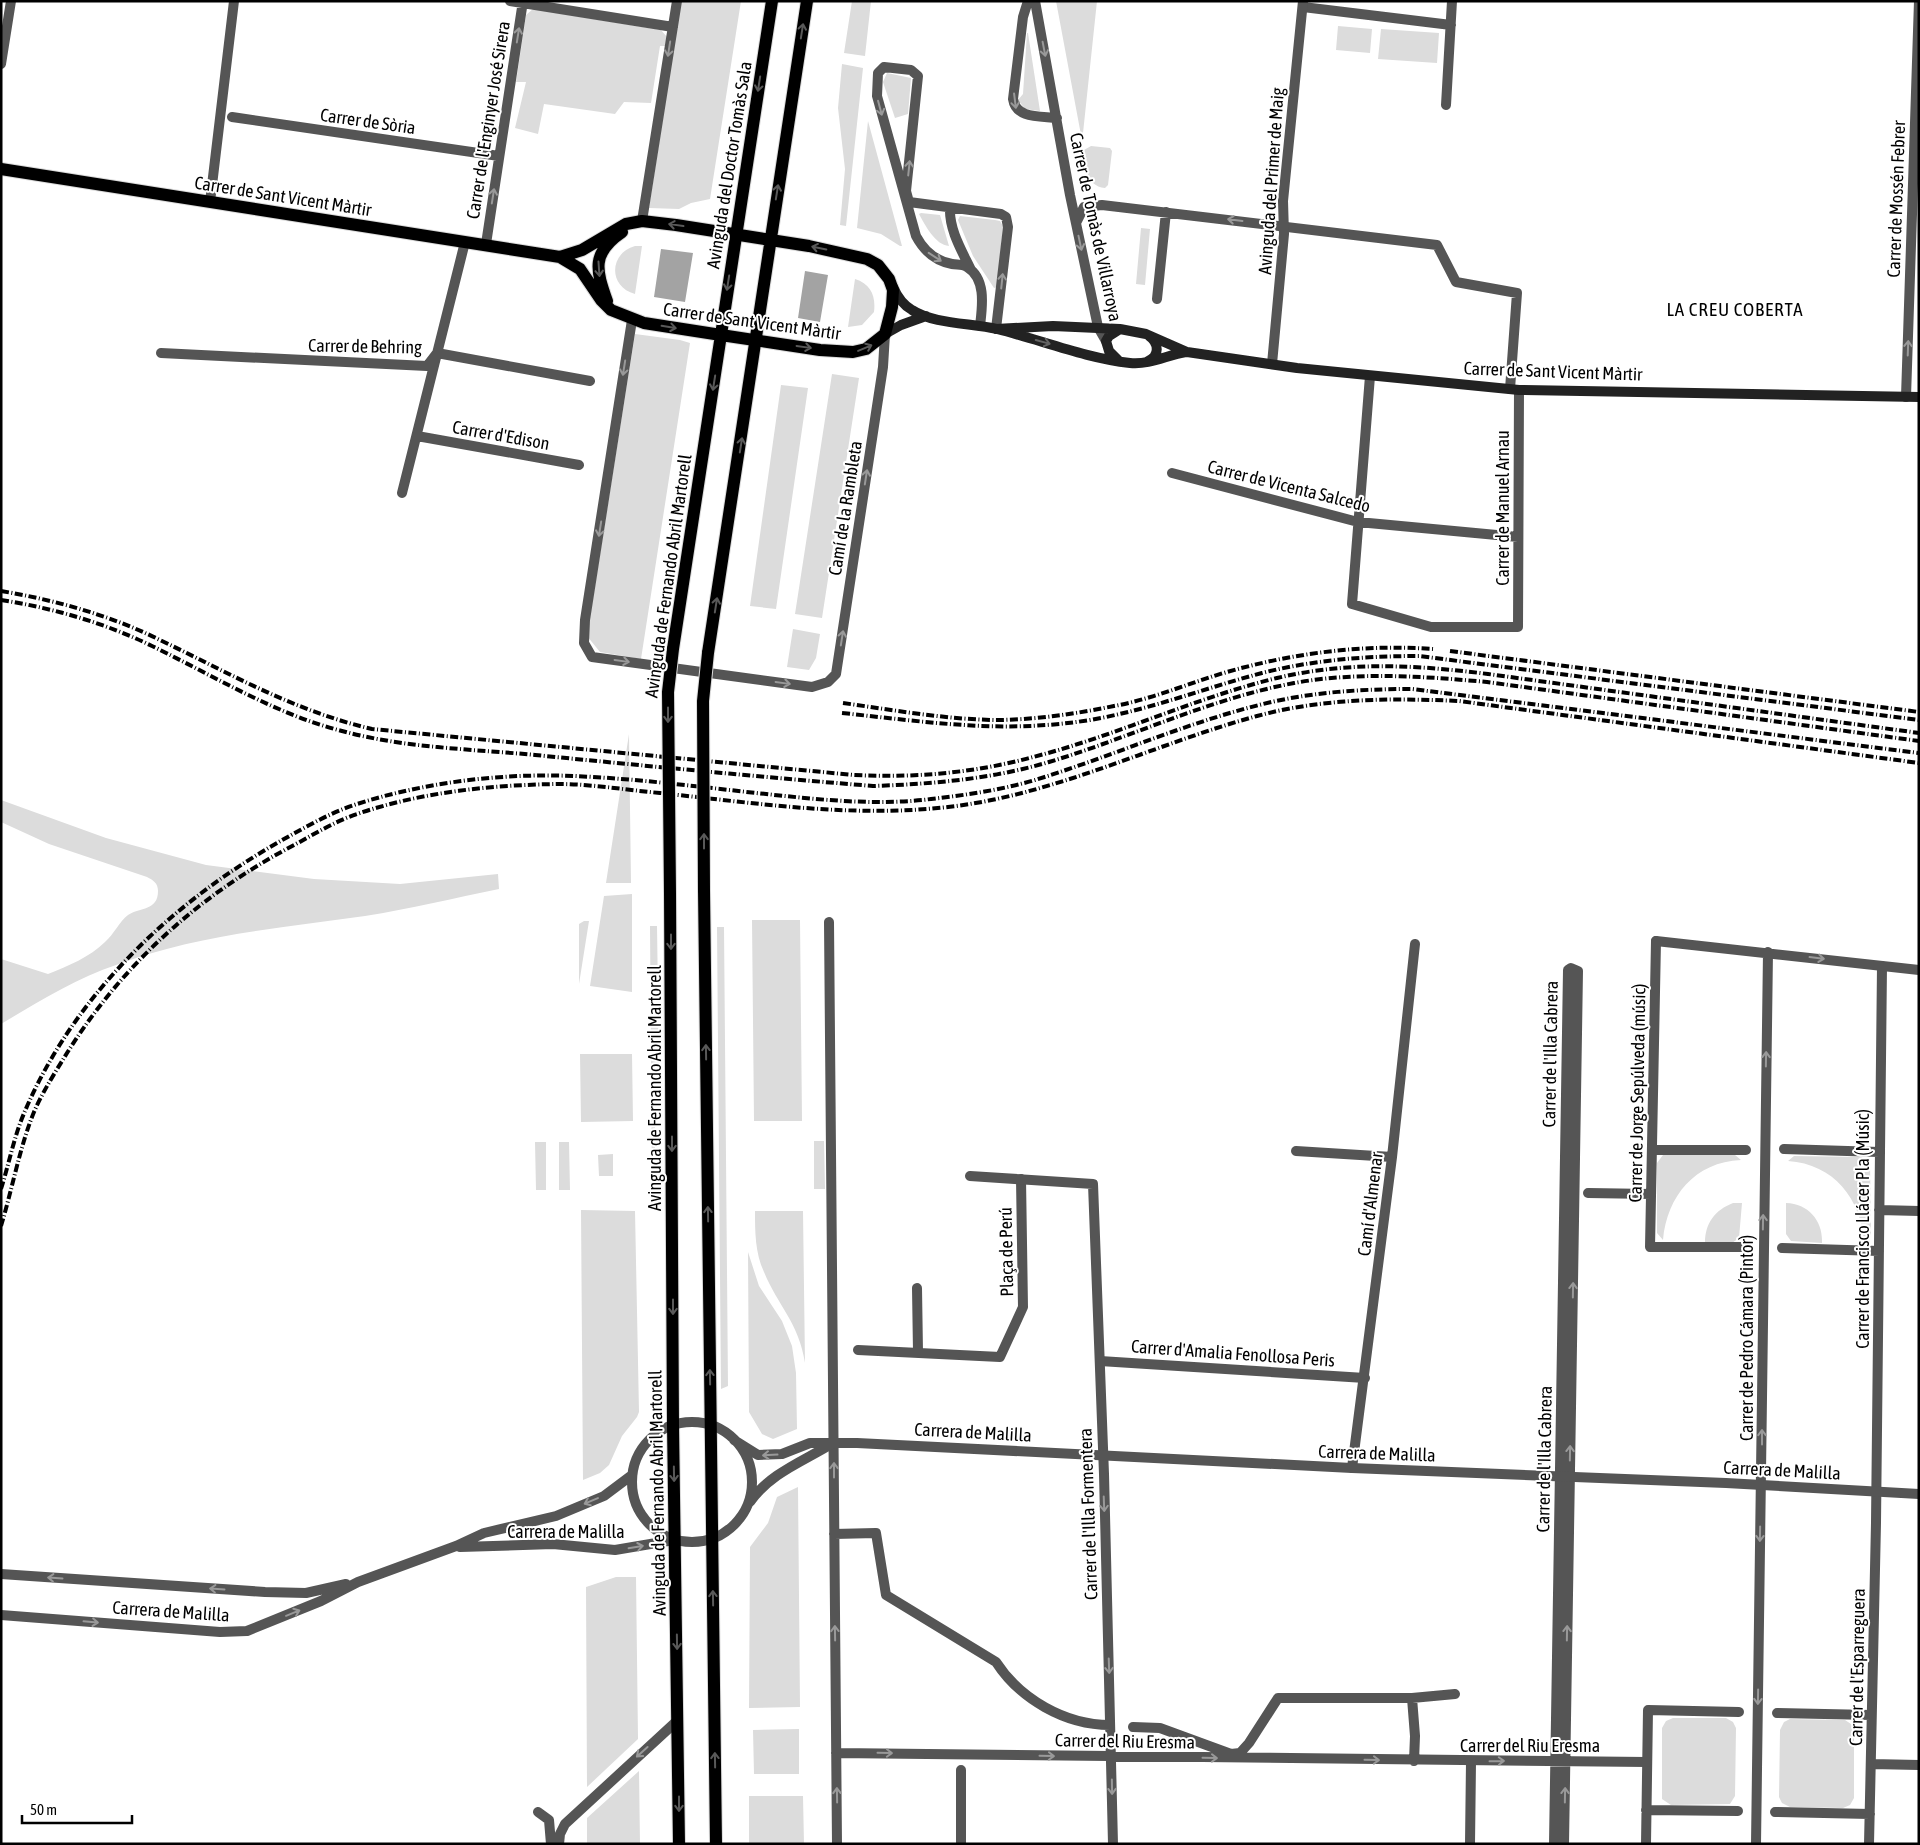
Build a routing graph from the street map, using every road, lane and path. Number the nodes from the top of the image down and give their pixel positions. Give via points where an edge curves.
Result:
1 (10, 1) edge
2 (234, 1) edge
3 (510, 1) edge
4 (677, 1) edge
5 (772, 1) edge
6 (807, 1) edge
7 (1028, 1) edge
8 (1035, 1) edge
9 (1452, 1) edge
10 (1919, 1) edge
11 (523, 2) edge
12 (1303, 4) edge
13 (1451, 25) junction
14 (673, 27) junction
15 (1, 64) edge
16 (1446, 105) dead end
17 (232, 117) dead end
18 (1057, 118) junction
19 (499, 156) junction
20 (1, 169) edge
21 (210, 202) junction
22 (950, 208) junction
23 (1166, 212) junction
24 (640, 222) junction
25 (1076, 223) junction
26 (1283, 226) junction
27 (736, 235) junction
28 (770, 240) junction
29 (466, 242) junction
30 (486, 244) junction
31 (560, 257) junction
32 (971, 270) junction
33 (889, 279) junction
34 (1157, 299) dead end
35 (611, 310) junction
36 (926, 316) junction
37 (632, 320) junction
38 (980, 326) junction
39 (1098, 327) junction
40 (996, 329) junction
41 (1120, 330) junction
42 (885, 334) junction
43 (1146, 334) junction
44 (721, 335) junction
45 (756, 340) junction
46 (1106, 341) junction
47 (1187, 352) junction
48 (161, 353) dead end
49 (437, 353) junction
50 (1118, 360) junction
51 (1144, 363) junction
52 (1272, 364) junction
53 (1370, 376) junction
54 (590, 381) dead end
55 (1515, 389) junction
56 (1906, 397) junction
57 (1919, 397) edge
58 (417, 436) junction
59 (579, 466) dead end
60 (1172, 473) dead end
61 (402, 493) dead end
62 (1358, 522) junction
63 (1518, 537) junction
64 (829, 922) dead end
65 (1416, 944) dead end
66 (1768, 952) junction
67 (1882, 966) junction
68 (1919, 970) edge
69 (1784, 1149) dead end
70 (1652, 1150) junction
71 (1746, 1150) dead end
72 (1296, 1151) dead end
73 (1878, 1152) junction
74 (1392, 1157) junction
75 (970, 1176) dead end
76 (1021, 1179) junction
77 (1588, 1192) dead end
78 (1651, 1194) junction
79 (1879, 1210) junction
80 (1919, 1211) edge
81 (1745, 1247) dead end
82 (1782, 1248) dead end
83 (1879, 1251) junction
84 (917, 1288) dead end
85 (858, 1350) dead end
86 (918, 1352) junction
87 (1100, 1361) junction
88 (1365, 1378) junction
89 (673, 1425) junction
90 (711, 1425) junction
91 (734, 1440) junction
92 (834, 1443) junction
93 (1103, 1455) junction
94 (1352, 1468) junction
95 (632, 1475) junction
96 (1565, 1477) junction
97 (1761, 1486) junction
98 (1875, 1492) junction
99 (1919, 1494) edge
100 (746, 1509) junction
101 (834, 1534) junction
102 (712, 1539) junction
103 (675, 1540) junction
104 (456, 1546) junction
105 (1, 1574) edge
106 (358, 1582) junction
107 (1, 1615) edge
108 (1455, 1694) dead end
109 (1412, 1698) junction
110 (1739, 1712) dead end
111 (1777, 1713) dead end
112 (1871, 1716) junction
113 (678, 1720) junction
114 (1110, 1725) junction
115 (1133, 1727) dead end
116 (836, 1753) junction
117 (1111, 1757) junction
118 (1414, 1761) junction
119 (1560, 1761) junction
120 (1471, 1762) junction
121 (1647, 1762) junction
122 (1871, 1764) junction
123 (1919, 1765) edge
124 (961, 1770) dead end
125 (1646, 1810) junction
126 (1738, 1811) dead end
127 (538, 1812) dead end
128 (1775, 1812) dead end
129 (1870, 1814) junction
130 (551, 1844) edge
131 (559, 1844) edge
132 (679, 1844) edge
133 (716, 1844) edge
134 (837, 1844) edge
135 (961, 1844) edge
136 (1113, 1844) edge
137 (1470, 1844) edge
138 (1554, 1844) edge
139 (1564, 1844) edge
140 (1646, 1844) edge
141 (1756, 1844) edge
142 (1869, 1844) edge

1 - 15 street
2 - 21 street
3 - 11 street
4 - 14 street
5 -> 27 main road, Avinguda del Doctor Tomàs Sala
28 -> 6 main road
7 -> 18 street, Carrer de Tomàs de Villarroya via 1023,18 1014,107 1018,112
8 -> 18 street, Carrer de Tomàs de Villarroya
9 - 13 street
56 -> 10 street, Carrer de Mossén Febrer
11 - 14 street
19 -> 11 street, Carrer de l'Enginyer José Sirera
12 - 13 street
12 - 26 street, Avinguda del Primer de Maig
13 - 16 street
14 -> 24 street
17 - 19 street, Carrer de Sòria
18 - 25 street, Carrer de Tomàs de Villarroya
30 -> 19 street, Carrer de l'Enginyer José Sirera
20 - 21 main road, Carrer de Sant Vicent Màrtir
21 - 29 main road, Carrer de Sant Vicent Màrtir
22 - 32 street via 955,236
22 -> 32 street via 912,203 907,197 918,76 911,70 884,67 878,73 876,96 916,236 922,246 940,261
40 -> 22 street via 1008,222 1001,214
23 - 25 street via 1090,205 1084,207
26 -> 23 street
23 - 34 street
27 -> 24 main road, Carrer de Sant Vicent Màrtir
24 - 31 main road, Carrer de Sant Vicent Màrtir via 626,224 582,250
24 -> 35 main road via 612,241 601,252 597,264
25 -> 39 street, Carrer de Tomàs de Villarroya
26 - 52 street, Avinguda del Primer de Maig
26 - 55 street, Carrer de Manuel Arnau via 1437,245 1456,282 1517,293
27 - 28 main road, Carrer de Sant Vicent Màrtir
27 -> 44 main road, Avinguda del Doctor Tomàs Sala
33 -> 28 main road, Carrer de Sant Vicent Màrtir via 878,265 867,259
28 - 45 main road
29 - 30 main road, Carrer de Sant Vicent Màrtir
29 - 49 street
30 - 31 main road, Carrer de Sant Vicent Màrtir
31 - 35 main road, Carrer de Sant Vicent Màrtir via 580,268
32 - 38 street via 982,293
33 - 36 main road, Carrer de Sant Vicent Màrtir via 904,303
33 - 42 main road via 893,290 892,307
35 - 37 main road, Carrer de Sant Vicent Màrtir
36 - 38 main road, Carrer de Sant Vicent Màrtir
36 - 42 main road, Carrer de Sant Vicent Màrtir via 901,324
37 -> 42 street, Camí de la Rambleta via 584,643 592,657 812,687 828,682 836,674 838,666 883,367
37 -> 44 main road, Carrer de Sant Vicent Màrtir
38 - 40 main road, Carrer de Sant Vicent Màrtir
39 - 40 main road, Carrer de Sant Vicent Màrtir
39 - 41 main road, Carrer de Sant Vicent Màrtir
39 - 46 street, Carrer de Tomàs de Villarroya
40 -> 50 main road, Carrer de Sant Vicent Màrtir
41 - 43 main road, Carrer de Sant Vicent Màrtir
41 - 46 main road
45 -> 42 main road, Carrer de Sant Vicent Màrtir via 853,352 866,349
43 - 47 main road, Carrer de Sant Vicent Màrtir
43 - 51 main road via 1153,338 1157,350 1152,359
44 - 45 main road, Carrer de Sant Vicent Màrtir
44 -> 89 main road, Avinguda de Fernando Abril Martorell, bridge via 668,692
90 -> 45 main road, bridge via 703,701
46 - 50 main road via 1109,352
47 - 51 main road, Carrer de Sant Vicent Màrtir
47 - 52 main road, Carrer de Sant Vicent Màrtir
48 - 49 street, Carrer de Behring via 426,366
49 - 54 street, Carrer de Behring
49 - 58 street
50 - 51 main road, Carrer de Sant Vicent Màrtir
52 - 53 main road, Carrer de Sant Vicent Màrtir
53 - 55 main road, Carrer de Sant Vicent Màrtir
53 - 62 street
55 - 56 main road, Carrer de Sant Vicent Màrtir
55 - 63 street, Carrer de Manuel Arnau
56 - 57 main road, Carrer de Sant Vicent Màrtir
58 - 59 street, Carrer d'Edison
58 - 61 street
60 - 62 street, Carrer de Vicenta Salcedo
62 - 63 street, Carrer de Vicenta Salcedo
62 - 63 street, Carrer de Manuel Arnau via 1352,604 1431,627 1518,627
64 - 92 street
65 - 74 street, Camí d'Almenar
66 -> 67 street
66 - 70 street, Carrer de Jorge Sepúlveda (músic) via 1656,941
97 -> 66 street, Carrer de Pedro Cámara (Pintor)
67 - 68 street
67 - 73 street, Carrer de Francisco Llácer Pla (Músic)
69 - 73 street
70 - 71 street
70 - 78 street, Carrer de Jorge Sepúlveda (músic)
72 - 74 street
73 - 79 street, Carrer de Francisco Llácer Pla (Músic)
74 - 88 street, Camí d'Almenar
75 - 76 street
76 - 86 street, Plaça de Perú via 1023,1307 1000,1356
76 - 87 street, Carrer de l'Illa Formentera via 1093,1184
77 - 78 street
78 - 81 street, Carrer de Jorge Sepúlveda (músic) via 1650,1247
79 - 80 street
79 - 83 street, Carrer de Francisco Llácer Pla (Músic)
82 - 83 street
83 - 98 street, Carrer de Francisco Llácer Pla (Músic)
84 - 86 street
85 - 86 street, Plaça de Perú
87 - 88 street, Carrer d'Amalia Fenollosa Peris
87 - 93 street, Carrer de l'Illa Formentera
88 - 94 street, Camí d'Almenar
89 - 90 street via 692,1422
89 - 95 street via 648,1441 637,1456
89 -> 103 main road, Avinguda de Fernando Abril Martorell
90 - 91 street, Carrera de Malilla
90 - 102 main road
92 -> 91 street, Carrera de Malilla via 810,1443 782,1454 758,1455
91 - 100 street via 750,1470 751,1494
92 - 93 street, Carrera de Malilla
92 - 100 street via 770,1479
101 -> 92 street
93 - 94 street, Carrera de Malilla
93 -> 114 street, Carrer de l'Illa Formentera
94 - 96 street, Carrera de Malilla
95 - 103 street via 633,1496 642,1516 656,1531
95 -> 104 street, Carrera de Malilla via 604,1496 556,1516 484,1533
96 -> 96 street, Carrer de l'Illa Cabrera via 1578,971 1571,968 1568,970
96 - 97 street, Carrera de Malilla
96 - 119 street, Carrer de l'Illa Cabrera
97 - 98 street, Carrera de Malilla
97 -> 141 street, Carrer de Pedro Cámara (Pintor)
98 - 99 street, Carrera de Malilla
98 - 112 street, Carrer de l'Esparreguera
100 - 102 street via 734,1525
101 - 114 street via 876,1533 886,1594 996,1662 1004,1675 1035,1703 1088,1725
116 -> 101 street
102 - 103 street via 687,1543
133 -> 102 main road
104 -> 103 street, Carrera de Malilla via 553,1544 615,1550
103 -> 113 main road, Avinguda de Fernando Abril Martorell
104 - 106 street, Carrera de Malilla
106 -> 105 street, Carrera de Malilla via 306,1593
107 -> 106 street, Carrera de Malilla via 220,1632 247,1631
108 - 109 street
109 - 115 street via 1278,1698 1249,1743 1240,1752 1231,1754 1160,1728
109 - 118 street
110 - 121 street via 1648,1710
111 - 112 street
112 - 122 street, Carrer de l'Esparreguera
113 -> 131 street via 565,1824
113 -> 132 main road, Avinguda de Fernando Abril Martorell
114 - 117 street, Carrer de l'Illa Formentera
116 -> 117 street, Carrer del Riu Eresma
134 -> 116 street
117 -> 118 street, Carrer del Riu Eresma
117 -> 136 street, Carrer de l'Illa Formentera
118 - 120 street, Carrer del Riu Eresma
120 -> 119 street, Carrer del Riu Eresma
119 - 121 street, Carrer del Riu Eresma
119 - 138 street, Carrer de l'Illa Cabrera
139 -> 119 street, Carrer de l'Illa Cabrera
120 - 137 street
121 - 125 street
122 - 123 street
122 - 129 street, Carrer de l'Esparreguera
124 - 135 street
125 - 126 street
125 - 140 street
127 - 130 street via 548,1820
128 - 129 street
129 - 142 street, Carrer de l'Esparreguera

